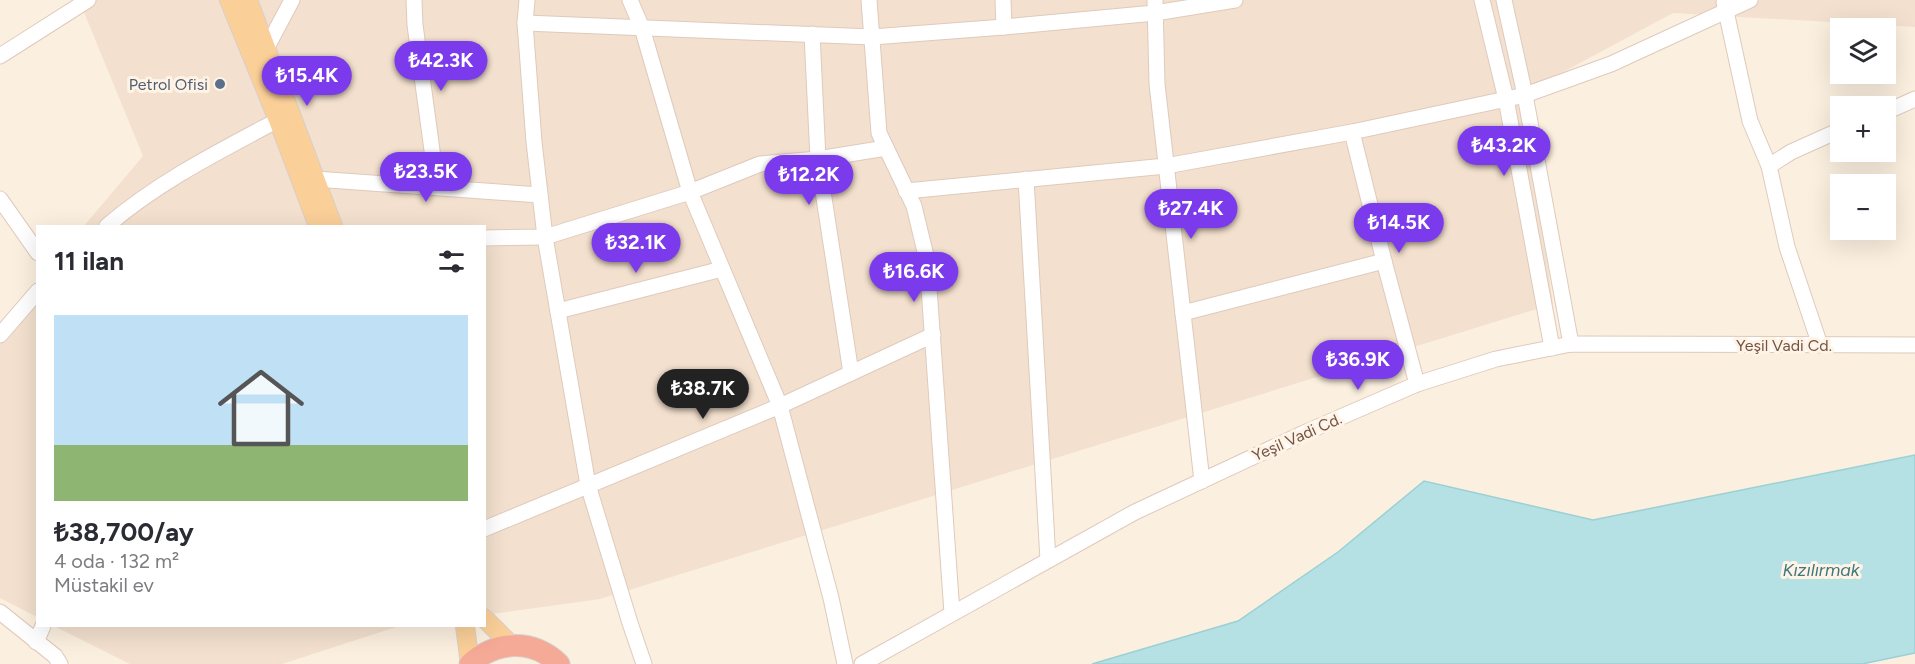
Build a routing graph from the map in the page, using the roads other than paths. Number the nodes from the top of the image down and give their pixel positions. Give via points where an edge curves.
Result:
1 (88, 0) edge
2 (229, 0) edge
3 (248, 0) edge
4 (292, 0) edge
5 (414, 0) edge
6 (527, 0) edge
7 (630, 0) edge
8 (869, 0) edge
9 (1003, 0) edge
10 (1235, 0) edge
11 (1482, 0) edge
12 (1504, 0) edge
13 (1750, 0) edge
14 (71, 5) edge
15 (1724, 5) edge
16 (1155, 6) edge
17 (525, 23) junction
18 (642, 27) junction
19 (1004, 27) junction
20 (812, 34) junction
21 (872, 37) junction
22 (266, 49) junction
23 (0, 56) edge
24 (1525, 95) junction
25 (1506, 99) junction
26 (1915, 99) edge
27 (1896, 108) edge
28 (278, 120) junction
29 (1352, 132) junction
30 (1830, 134) edge
31 (886, 148) junction
32 (818, 159) junction
33 (1166, 166) junction
34 (1769, 166) junction
35 (315, 178) junction
36 (1026, 179) junction
37 (437, 187) junction
38 (906, 191) junction
39 (690, 192) junction
40 (540, 195) junction
41 (0, 199) edge
42 (108, 225) edge
43 (321, 225) edge
44 (321, 225) edge
45 (545, 237) junction
46 (486, 238) edge
47 (36, 251) edge
48 (1384, 261) junction
49 (722, 268) junction
50 (36, 293) edge
51 (558, 311) junction
52 (1183, 313) junction
53 (0, 335) edge
54 (933, 335) junction
55 (1571, 344) junction
56 (1820, 345) junction
57 (1915, 345) edge
58 (1552, 348) junction
59 (851, 373) junction
60 (1417, 384) junction
61 (780, 406) junction
62 (1202, 481) junction
63 (588, 485) junction
64 (486, 528) edge
65 (1048, 560) junction
66 (0, 612) edge
67 (952, 613) junction
68 (486, 620) edge
69 (43, 627) edge
70 (465, 627) edge
71 (36, 642) junction
72 (511, 645) junction
73 (60, 664) edge
74 (470, 664) edge
75 (559, 664) edge
76 (644, 664) edge
77 (845, 664) edge
78 (862, 664) edge

1 - 14 street
2 - 28 main road
3 - 22 main road
4 - 22 street
5 - 37 street
6 - 17 street
7 - 18 street
8 - 21 street
9 - 19 street
10 - 16 street
11 - 25 street
12 - 24 street
13 - 15 street
14 - 23 street
15 - 24 street via 1611,64
15 - 34 street via 1750,122
16 - 19 street
16 - 33 street via 1157,84
17 - 18 street
17 - 40 street
18 - 20 street
18 - 39 street
19 - 21 street
20 - 21 street
20 - 32 street
21 - 31 street via 879,134
22 - 35 main road
24 - 25 street
24 - 55 street
25 - 29 street
25 - 58 street
26 - 27 street
28 - 42 street via 179,173
28 - 43 main road
29 - 33 street
29 - 48 street
30 - 34 street
31 - 32 street
31 - 38 street
32 - 39 street via 760,164
32 - 59 street
33 - 36 street
33 - 52 street
34 - 56 street via 1787,247
35 - 37 street
35 - 44 main road
36 - 38 street
36 - 65 street
37 - 40 street
38 - 54 street via 914,206 927,260
39 - 45 street
39 - 49 street
40 - 45 street
41 - 47 street
45 - 46 street
45 - 51 street
48 - 52 street
48 - 60 street
49 - 51 street
49 - 61 street
50 - 53 street
51 - 63 street
52 - 62 street
54 - 59 street
54 - 67 street
55 - 56 street, Yeşil Vadi Cd.
55 - 58 street, Yeşil Vadi Cd.
56 - 57 street, Yeşil Vadi Cd.
58 - 60 street, Yeşil Vadi Cd. via 1496,359
59 - 61 street
60 - 62 street, Yeşil Vadi Cd.
61 - 63 street
61 - 77 street
62 - 65 street, Yeşil Vadi Cd.
63 - 64 street
63 - 76 street
65 - 67 street, Yeşil Vadi Cd.
66 - 71 street
67 - 78 street, Yeşil Vadi Cd.
68 - 72 main road
69 - 71 street
70 - 74 main road
71 - 73 street
72 - 74 highway via 489,651
72 - 75 highway via 544,652

